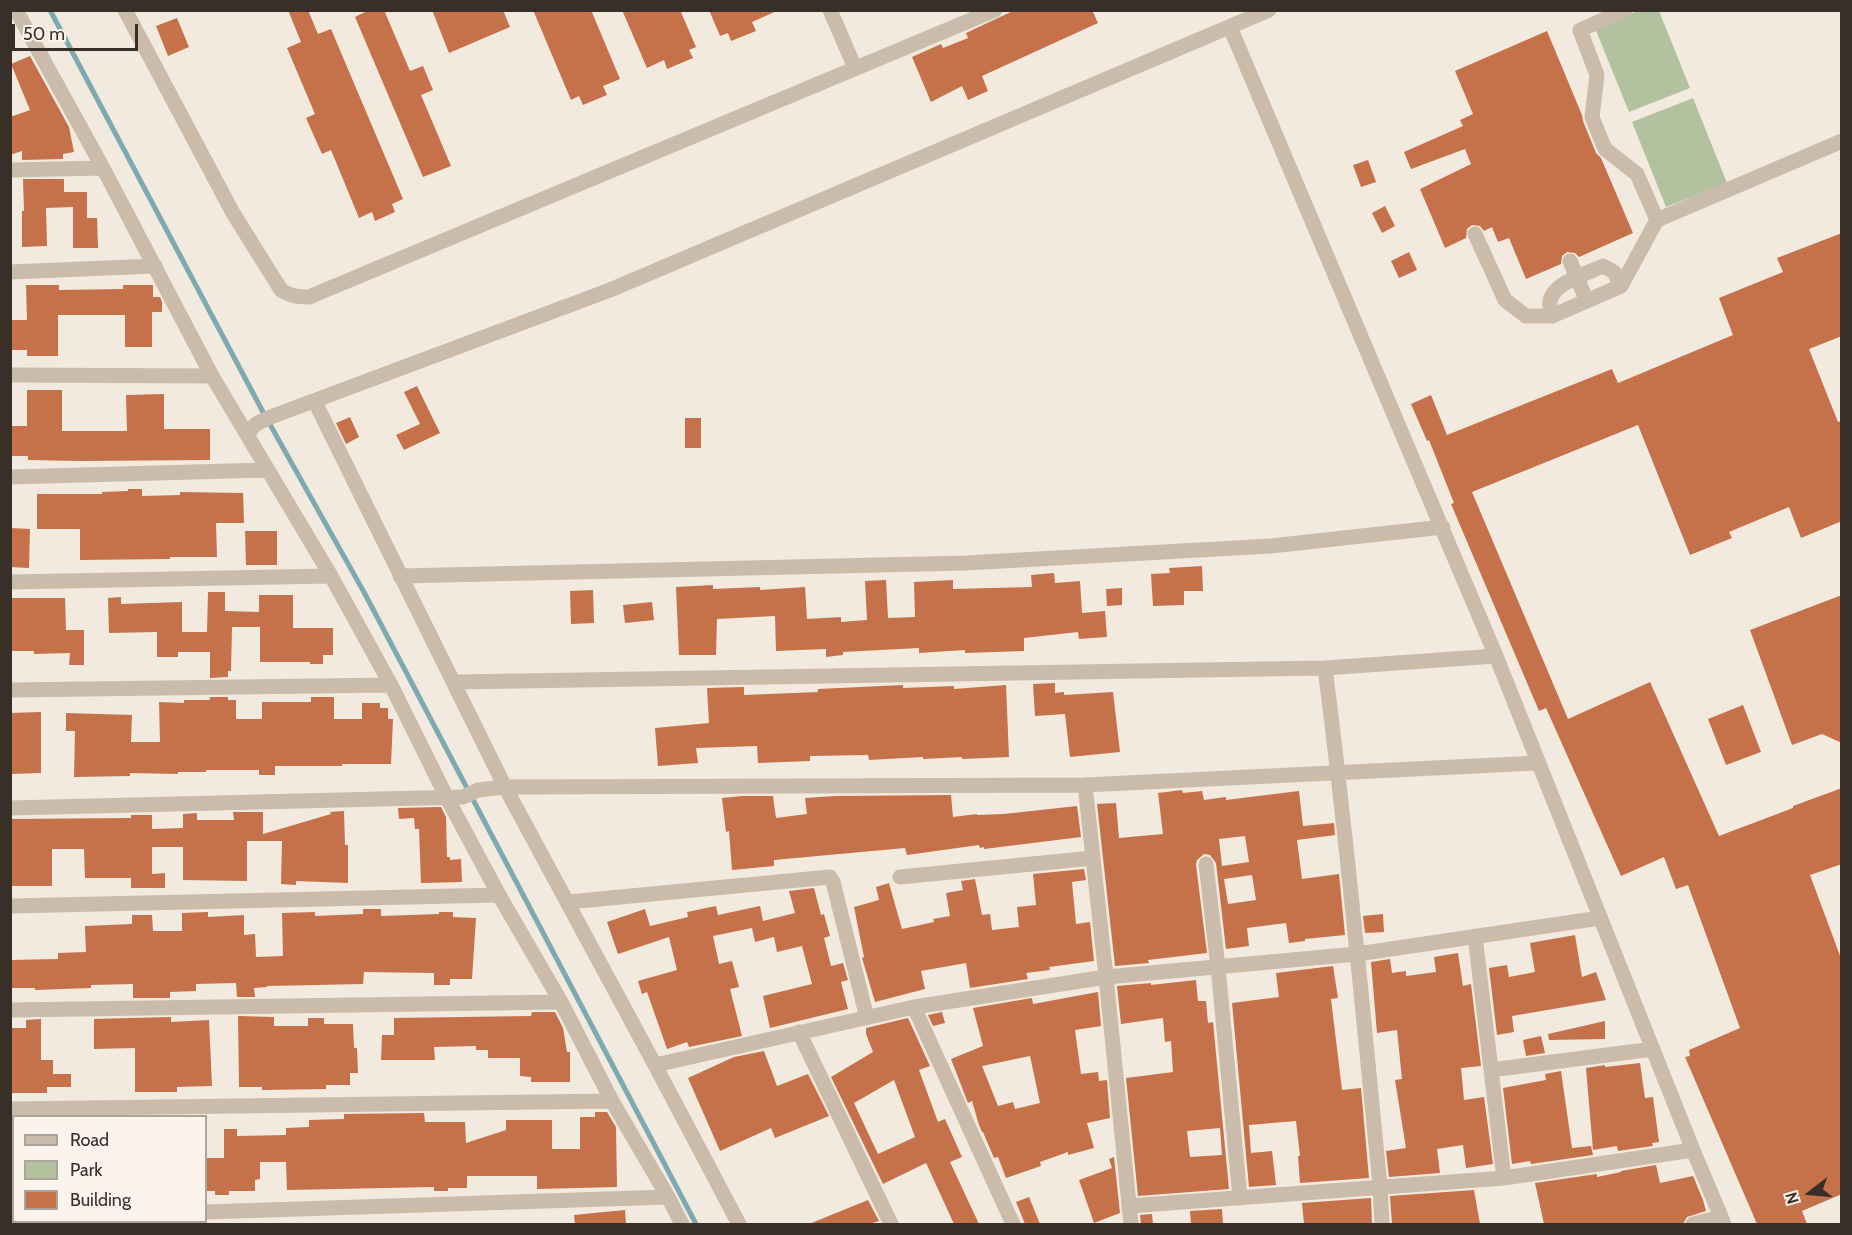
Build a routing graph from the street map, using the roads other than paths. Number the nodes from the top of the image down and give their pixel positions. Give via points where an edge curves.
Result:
1 (16, 10) edge
2 (125, 10) edge
3 (830, 10) edge
4 (995, 10) edge
5 (1269, 10) edge
6 (1625, 10) edge
7 (1230, 27) junction
8 (855, 68) junction
9 (1842, 141) edge
10 (103, 168) junction
11 (10, 170) edge
12 (1657, 220) junction
13 (1475, 234) dead end
14 (1569, 261) dead end
15 (155, 266) junction
16 (10, 272) edge
17 (1577, 278) junction
18 (1621, 286) junction
19 (1587, 301) junction
20 (1552, 316) junction
21 (10, 375) edge
22 (212, 376) junction
23 (308, 404) junction
24 (251, 429) junction
25 (266, 470) junction
26 (10, 477) edge
27 (1443, 527) junction
28 (331, 576) junction
29 (400, 576) junction
30 (10, 582) edge
31 (1496, 656) junction
32 (1325, 668) junction
33 (455, 682) junction
34 (391, 685) junction
35 (10, 690) edge
36 (1537, 763) junction
37 (1339, 773) junction
38 (1085, 785) junction
39 (505, 787) junction
40 (447, 798) junction
41 (10, 808) edge
42 (1093, 858) junction
43 (1206, 864) dead end
44 (900, 877) dead end
45 (499, 895) junction
46 (568, 902) junction
47 (10, 906) edge
48 (1600, 918) junction
49 (1475, 936) junction
50 (1358, 954) junction
51 (1218, 968) junction
52 (1106, 977) junction
53 (561, 1002) junction
54 (914, 1007) junction
55 (10, 1010) edge
56 (867, 1018) junction
57 (799, 1032) junction
58 (1653, 1049) junction
59 (655, 1065) junction
60 (1491, 1070) junction
61 (612, 1101) junction
62 (10, 1109) edge
63 (1693, 1150) junction
64 (1504, 1178) junction
65 (1380, 1186) junction
66 (668, 1197) junction
67 (1240, 1198) junction
68 (1129, 1206) junction
69 (207, 1212) edge
70 (1723, 1221) edge
71 (682, 1224) edge
72 (739, 1224) edge
73 (891, 1224) edge
74 (1013, 1224) edge
75 (1131, 1224) edge
76 (1382, 1224) edge
77 (1693, 1224) edge

1 - 10 street
2 - 8 street via 233,213 281,290 302,297
3 - 8 street
4 - 8 street
5 - 7 street
6 - 12 street via 1580,30 1597,75 1592,117 1605,148 1637,174
7 - 23 street via 609,290
7 - 27 street
9 - 12 street
10 - 11 street
10 - 15 street
12 - 18 street
13 - 20 street via 1505,300 1526,316
14 - 17 street
15 - 16 street
15 - 22 street
17 - 18 street via 1603,266 1614,272
17 - 19 street
17 - 20 street via 1562,284 1552,295
18 - 19 street
19 - 20 street
21 - 22 street
22 - 24 street
23 - 24 street
23 - 29 street
24 - 25 street
25 - 26 street
25 - 28 street
27 - 29 street via 1271,546 966,563
27 - 31 street
28 - 30 street
28 - 34 street
29 - 33 street
31 - 32 street
31 - 36 street
32 - 33 street
32 - 37 street
33 - 39 street
34 - 35 street
34 - 40 street
36 - 37 street
36 - 48 street
37 - 38 street
37 - 50 street
38 - 39 street
38 - 42 street
39 - 40 street
39 - 46 street
40 - 41 street
40 - 45 street
42 - 44 street
42 - 52 street
43 - 51 street
45 - 47 street
45 - 53 street
46 - 56 street via 830,878
46 - 59 street
48 - 49 street
48 - 58 street
49 - 50 street
49 - 60 street
50 - 51 street
50 - 65 street
51 - 52 street
51 - 67 street
52 - 54 street
52 - 68 street
53 - 55 street
53 - 61 street
54 - 56 street
54 - 74 street
56 - 57 street
57 - 59 street
57 - 73 street
58 - 60 street
58 - 63 street
59 - 72 street
60 - 64 street
61 - 62 street
61 - 66 street
63 - 64 street
63 - 70 street
64 - 65 street
65 - 67 street
65 - 76 street
66 - 69 street
66 - 71 street
67 - 68 street
68 - 75 street
70 - 77 street

